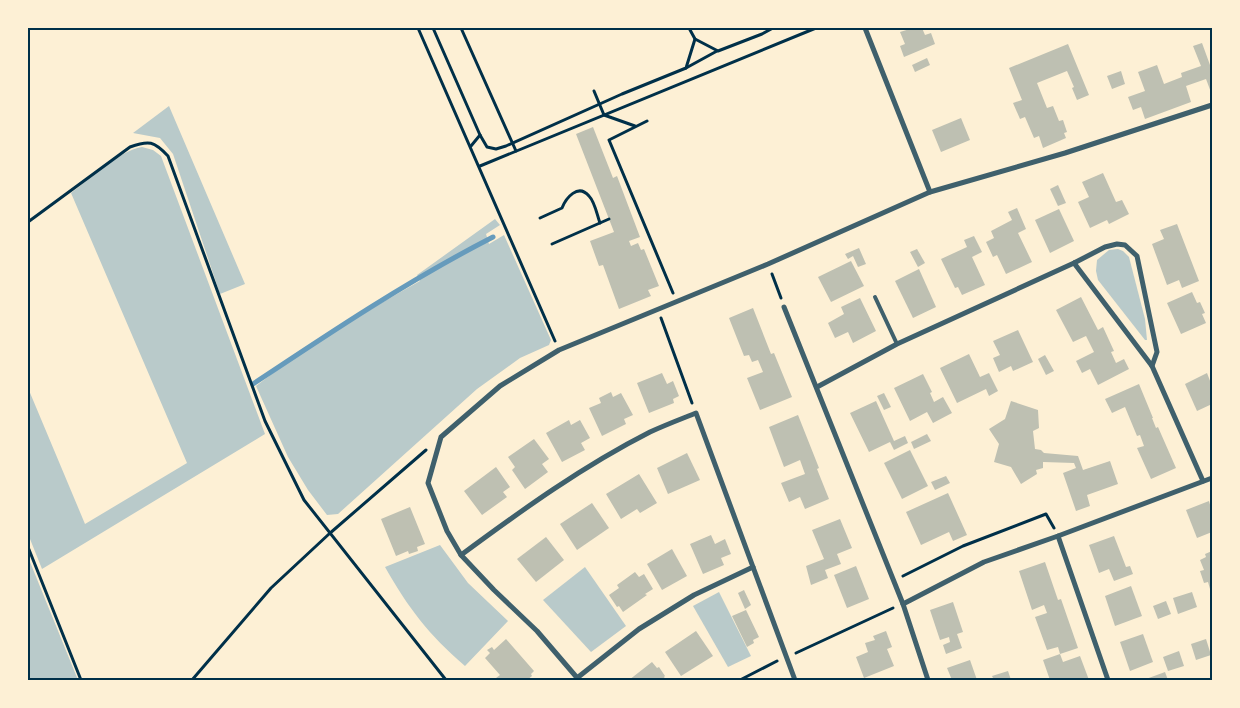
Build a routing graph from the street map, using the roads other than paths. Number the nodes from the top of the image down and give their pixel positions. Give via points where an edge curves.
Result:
1 (865, 28) edge
2 (1212, 105) edge
3 (930, 192) junction
4 (1074, 263) junction
5 (875, 297) dead end
6 (784, 307) road end
7 (897, 344) junction
8 (1152, 366) junction
9 (817, 386) junction
10 (1212, 478) edge
11 (1203, 481) junction
12 (1058, 536) junction
13 (462, 555) junction
14 (753, 568) junction
15 (903, 604) junction
16 (578, 679) edge
17 (795, 680) edge
18 (928, 680) edge
19 (1108, 680) edge

1 - 3 street
2 - 3 street
3 - 13 street via 768,264 559,350 500,386 441,437 428,483 447,532
4 - 7 street
4 - 8 street
4 - 8 street via 1105,246 1117,244 1125,245 1137,256 1157,352
5 - 7 lane
6 - 9 street
7 - 9 street
8 - 11 street
9 - 15 street
10 - 11 street
11 - 12 street
12 - 15 street via 984,562
12 - 19 street
13 - 14 street via 518,512 590,466 652,432 696,413
13 - 16 street via 537,631
14 - 16 street via 694,595 639,629
14 - 17 street
15 - 18 street

